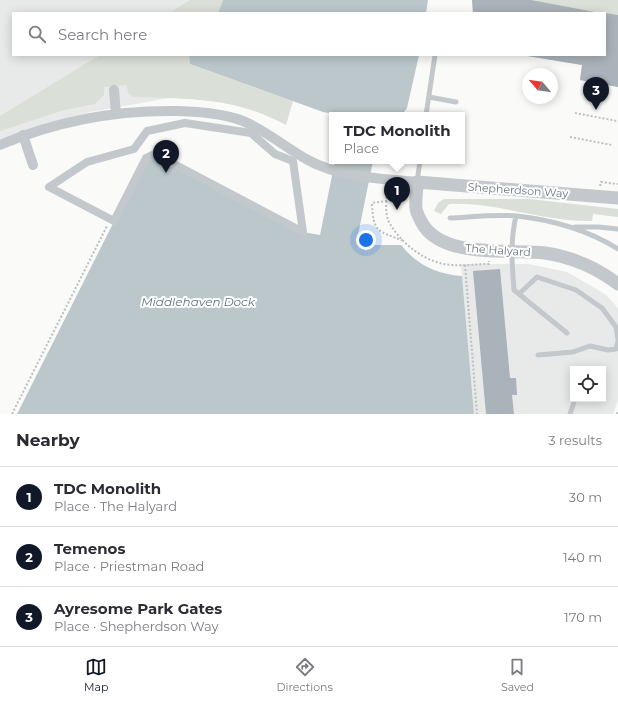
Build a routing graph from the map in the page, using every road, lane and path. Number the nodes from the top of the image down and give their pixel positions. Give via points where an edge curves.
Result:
1 (436, 56) edge
2 (114, 90) dead end
3 (429, 97) junction
4 (456, 102) dead end
5 (426, 112) edge
6 (575, 113) dead end
7 (116, 114) junction
8 (617, 121) dead end
9 (23, 136) junction
10 (570, 137) dead end
11 (0, 145) edge
12 (612, 145) dead end
13 (420, 164) edge
14 (33, 165) dead end
15 (388, 179) junction
16 (417, 182) junction
17 (618, 198) edge
18 (387, 201) junction
19 (516, 216) junction
20 (450, 218) dead end
21 (110, 219) junction
22 (572, 228) junction
23 (618, 229) edge
24 (405, 241) junction
25 (618, 249) edge
26 (512, 251) junction
27 (618, 284) edge
28 (519, 294) junction
29 (567, 333) dead end
30 (618, 340) edge
31 (538, 355) dead end
32 (574, 402) edge
33 (12, 414) edge
34 (477, 414) edge
35 (570, 414) edge

1 - 3 lane
2 - 7 street
3 - 4 lane
3 - 5 lane
6 - 8 path
7 - 9 street via 76,120
7 - 15 street via 151,111 220,114 243,121 326,169
9 - 11 street
9 - 14 street
10 - 12 path
13 - 16 lane
15 - 16 street
15 - 18 path
16 - 17 street, Shepherdson Way
16 - 26 street, The Halyard via 416,210 434,237 457,246 489,251
18 - 24 path via 389,221
18 - 24 path via 372,203 372,221 379,232
19 - 20 lane
19 - 22 lane
19 - 26 lane via 512,231
21 - 21 street via 49,187 87,162 134,149 147,131 185,123 251,133 274,154 293,161 304,232 155,154 146,158 114,221
21 - 33 path
22 - 23 lane
22 - 25 lane via 595,236
24 - 34 path via 429,260 452,266 465,265
26 - 27 street, The Halyard via 566,257 585,264
26 - 28 lane via 514,290
28 - 29 lane
28 - 30 lane via 537,277 576,290 602,308 616,327
30 - 31 lane via 616,349 590,346 573,352
32 - 35 lane

